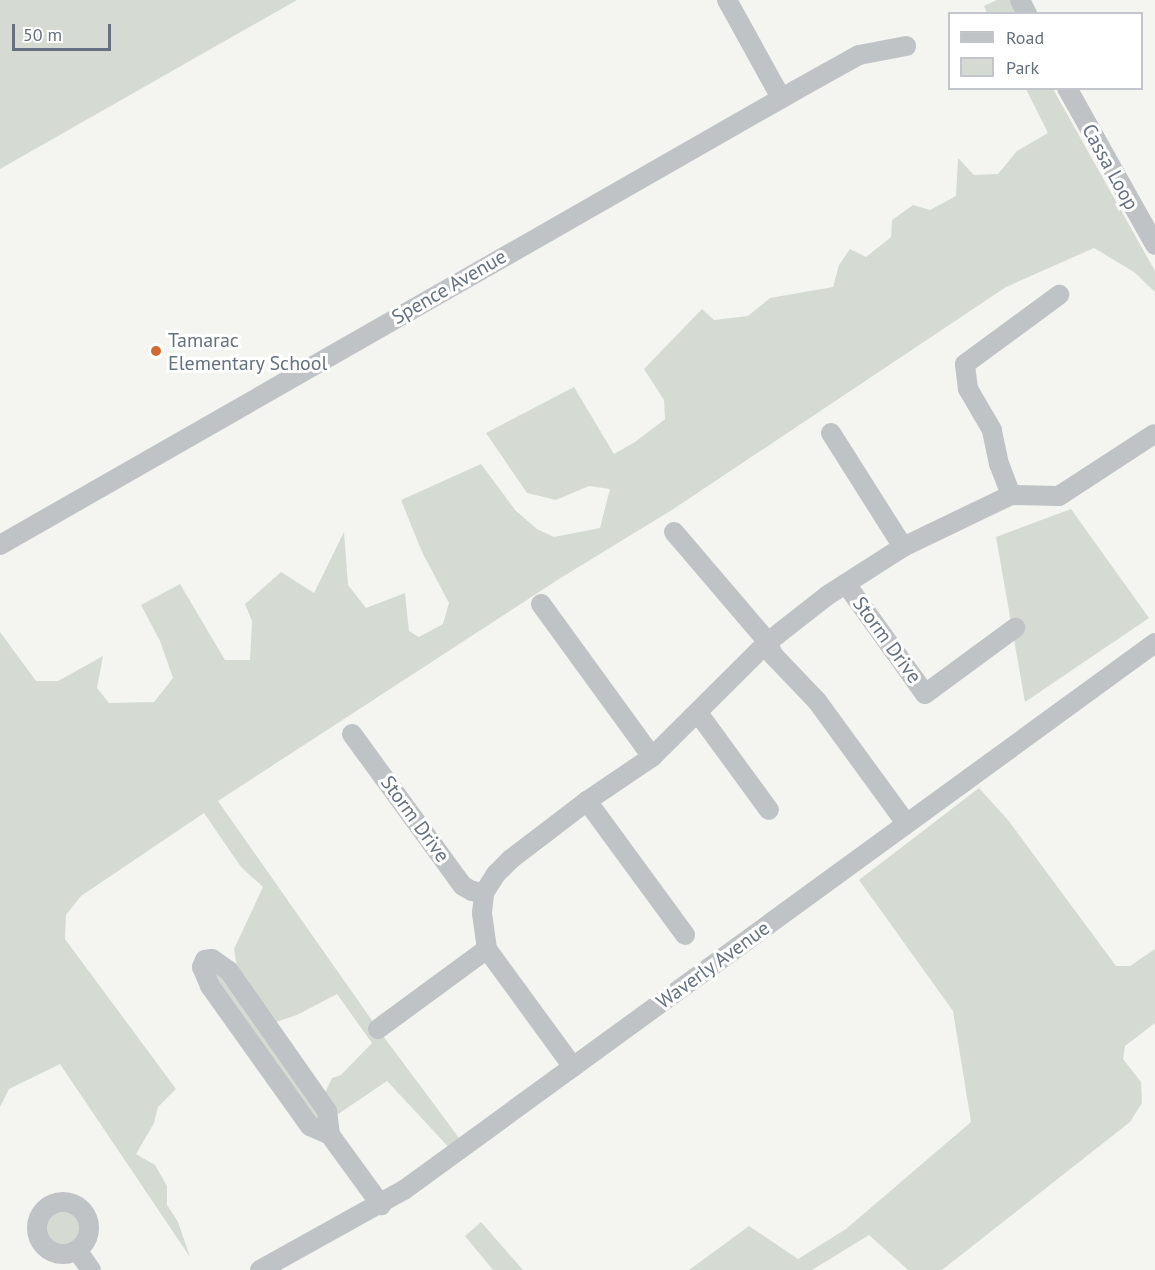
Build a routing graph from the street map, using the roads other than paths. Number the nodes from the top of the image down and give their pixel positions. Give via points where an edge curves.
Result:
1 (727, 0) edge
2 (906, 46) dead end
3 (1068, 90) edge
4 (781, 98) junction
5 (1155, 245) edge
6 (1059, 295) dead end
7 (831, 433) dead end
8 (1154, 434) edge
9 (1011, 495) junction
10 (674, 532) dead end
11 (0, 545) edge
12 (903, 547) junction
13 (846, 584) junction
14 (541, 604) dead end
15 (1015, 628) dead end
16 (768, 642) junction
17 (1155, 643) edge
18 (698, 713) junction
19 (352, 734) dead end
20 (652, 757) junction
21 (587, 801) junction
22 (769, 810) dead end
23 (906, 823) junction
24 (484, 893) junction
25 (685, 935) dead end
26 (487, 950) junction
27 (378, 1029) dead end
28 (573, 1067) junction
29 (330, 1136) junction
30 (381, 1205) junction
31 (77, 1250) dead end
32 (91, 1270) edge
33 (260, 1270) edge

1 - 4 street
2 - 4 street, Spence Avenue via 859,55
3 - 5 street, Cassa Loop
4 - 11 street, Spence Avenue
6 - 9 street via 965,364 968,389 992,430
7 - 12 street
8 - 9 street, Storm Drive via 1059,496
9 - 12 street, Storm Drive
10 - 16 street
12 - 13 street, Storm Drive
13 - 15 street, Storm Drive via 925,694
13 - 16 street, Storm Drive
14 - 20 street
16 - 18 street, Storm Drive
16 - 23 street via 773,656 817,701
17 - 23 street, Waverly Avenue
18 - 20 street, Storm Drive
18 - 22 street
19 - 24 street, Storm Drive via 464,886
20 - 21 street, Storm Drive
21 - 24 street, Storm Drive via 511,859
21 - 25 street
23 - 28 street, Waverly Avenue
24 - 26 street via 482,913
26 - 27 street
26 - 28 street
28 - 30 street, Waverly Avenue
29 - 29 street via 327,1111 229,971 212,959 205,960 202,967 210,986 309,1125
29 - 30 street
30 - 33 street, Waverly Avenue
31 - 32 street

